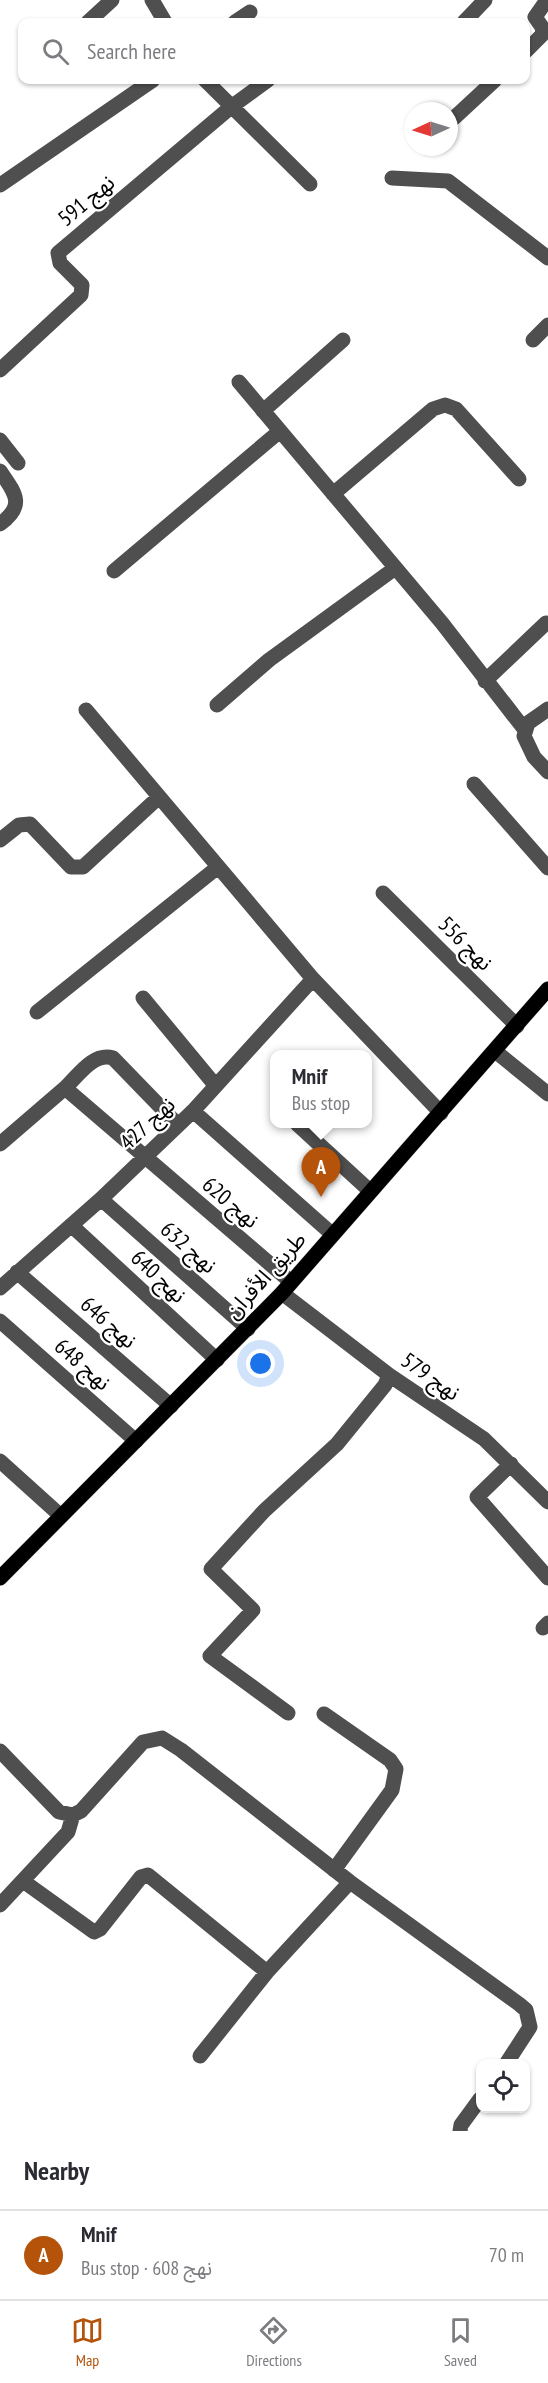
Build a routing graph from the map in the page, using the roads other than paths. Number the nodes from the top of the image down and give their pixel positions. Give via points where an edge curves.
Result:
1 (112, 0) edge
2 (152, 0) edge
3 (485, 0) edge
4 (541, 2) edge
5 (250, 12) dead end
6 (92, 18) edge
7 (163, 18) edge
8 (241, 18) edge
9 (468, 18) edge
10 (530, 46) edge
11 (147, 84) edge
12 (209, 84) edge
13 (263, 84) edge
14 (491, 84) edge
15 (231, 107) junction
16 (458, 114) edge
17 (392, 178) dead end
18 (310, 184) dead end
19 (0, 185) edge
20 (548, 258) edge
21 (548, 325) edge
22 (343, 340) dead end
23 (533, 340) dead end
24 (0, 370) edge
25 (239, 382) dead end
26 (263, 411) junction
27 (280, 432) junction
28 (0, 440) edge
29 (18, 463) dead end
30 (0, 471) edge
31 (519, 479) dead end
32 (333, 494) junction
33 (0, 524) edge
34 (394, 569) junction
35 (114, 571) dead end
36 (546, 623) dead end
37 (485, 681) junction
38 (217, 705) dead end
39 (548, 709) edge
40 (86, 710) dead end
41 (525, 730) junction
42 (548, 772) edge
43 (474, 784) dead end
44 (159, 797) junction
45 (0, 840) edge
46 (218, 867) junction
47 (548, 868) edge
48 (383, 893) dead end
49 (313, 979) junction
50 (548, 989) edge
51 (143, 998) dead end
52 (38, 1012) dead end
53 (518, 1026) junction
54 (495, 1051) junction
55 (215, 1085) junction
56 (65, 1088) junction
57 (548, 1094) edge
58 (194, 1111) junction
59 (441, 1113) junction
60 (177, 1124) junction
61 (301, 1128) edge
62 (0, 1144) edge
63 (143, 1157) junction
64 (370, 1191) junction
65 (101, 1199) junction
66 (71, 1225) junction
67 (332, 1234) junction
68 (17, 1272) junction
69 (0, 1288) edge
70 (286, 1288) junction
71 (0, 1321) edge
72 (248, 1329) junction
73 (217, 1360) junction
74 (389, 1375) junction
75 (171, 1406) junction
76 (136, 1441) junction
77 (0, 1461) edge
78 (511, 1464) junction
79 (548, 1502) edge
80 (62, 1516) junction
81 (0, 1578) edge
82 (548, 1578) edge
83 (288, 1713) dead end
84 (324, 1714) dead end
85 (0, 1751) edge
86 (73, 1815) junction
87 (334, 1870) junction
88 (23, 1881) junction
89 (350, 1882) junction
90 (0, 1905) edge
91 (267, 1972) junction
92 (200, 2056) dead end
93 (509, 2059) edge
94 (476, 2104) edge
95 (460, 2131) edge

1 - 6 street
2 - 7 street
3 - 9 street
4 - 10 street via 535,17 543,34
5 - 8 street
11 - 19 street
12 - 15 street
13 - 15 street, نهج 591
14 - 16 street
15 - 18 street
15 - 24 street, نهج 591 via 58,253 60,263 82,285 81,295
17 - 20 street via 448,181
21 - 23 street
22 - 26 street
25 - 26 street
26 - 27 street
27 - 32 street
27 - 35 street
28 - 29 street
30 - 33 street via 16,494 16,504
31 - 32 street via 456,409 445,405 433,409
32 - 34 street
34 - 37 street via 442,623
34 - 38 street via 268,660
36 - 37 street
37 - 41 street
39 - 41 street via 534,717
40 - 44 street
41 - 42 street via 526,744
43 - 47 street
44 - 45 street via 83,867 71,867 30,824 19,825
44 - 46 street
46 - 49 street
46 - 52 street
48 - 53 street, نهج 556
49 - 55 street, نهج 427
49 - 59 street
50 - 53 main road, طريق الأفران
51 - 55 street
53 - 54 main road, طريق الأفران
54 - 57 street
54 - 59 main road, طريق الأفران
55 - 58 street, نهج 427
56 - 60 street via 95,1059 113,1058
56 - 62 street
56 - 63 street, نهج 620
58 - 60 street, نهج 427
58 - 67 street
59 - 64 main road, طريق الأفران
60 - 63 street, نهج 427
61 - 64 street
63 - 65 street, نهج 427
63 - 70 street, نهج 620
64 - 67 main road, طريق الأفران
65 - 66 street, نهج 427
65 - 72 street, نهج 632
66 - 68 street, نهج 427
66 - 73 street, نهج 640
67 - 70 main road, طريق الأفران
68 - 69 street, نهج 427
68 - 75 street, نهج 646
70 - 72 main road, طريق الأفران
70 - 74 street, نهج 579
71 - 76 street, نهج 648
72 - 73 main road, طريق الأفران
73 - 75 main road, طريق الأفران
74 - 78 street, نهج 579 via 484,1439
74 - 83 street via 337,1444 264,1511 211,1569 253,1610 210,1656
75 - 76 main road, طريق الأفران
76 - 80 main road, طريق الأفران
77 - 80 street
78 - 79 street, نهج 579
78 - 82 street via 477,1497
80 - 81 main road, طريق الأفران
84 - 87 street via 396,1768 392,1790
85 - 86 street via 59,1812
86 - 87 street via 143,1742 162,1738
86 - 88 street via 68,1832
87 - 89 street
88 - 90 street
88 - 91 street via 94,1932 141,1877 148,1875
89 - 91 street
89 - 93 street via 526,2010 530,2027
91 - 92 street
94 - 95 street

